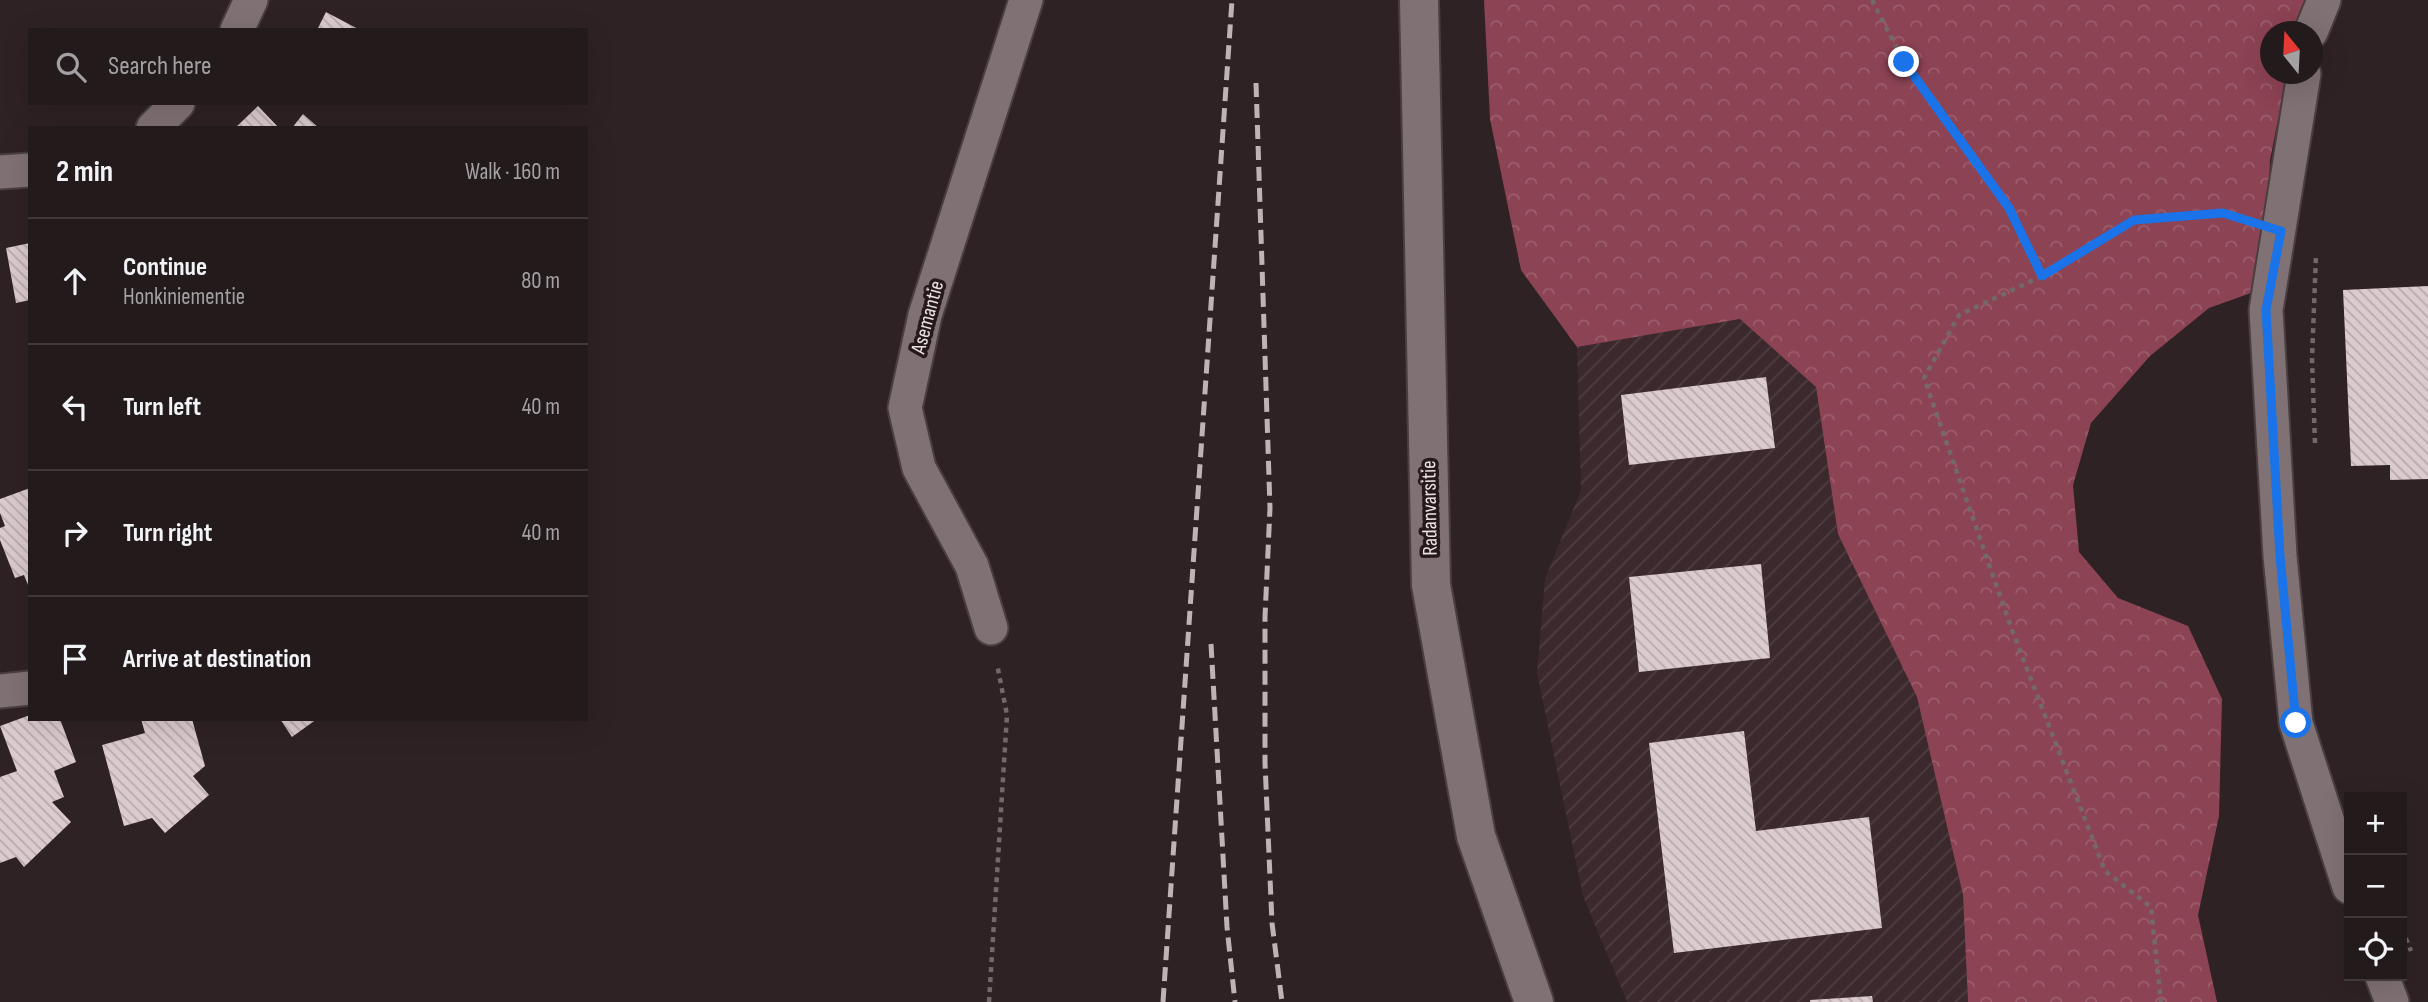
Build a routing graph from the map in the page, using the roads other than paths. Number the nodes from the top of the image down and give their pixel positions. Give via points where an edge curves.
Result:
1 (251, 0) edge
2 (1026, 0) edge
3 (1419, 0) edge
4 (2324, 0) edge
5 (2315, 21) edge
6 (238, 28) edge
7 (2303, 84) edge
8 (176, 105) edge
9 (155, 126) edge
10 (28, 170) edge
11 (0, 172) edge
12 (990, 628) road end
13 (28, 688) edge
14 (0, 691) edge
15 (2344, 872) edge
16 (2384, 981) edge
17 (1534, 1002) edge
18 (2392, 1002) edge

1 - 6 street
2 - 12 street, Asemantie via 925,315 905,408 919,468 972,566
3 - 17 street, Radanvarsitie via 1431,585 1476,836
4 - 5 street
7 - 15 street via 2266,310 2280,556 2296,723
8 - 9 street
10 - 11 street
13 - 14 street
16 - 18 street

